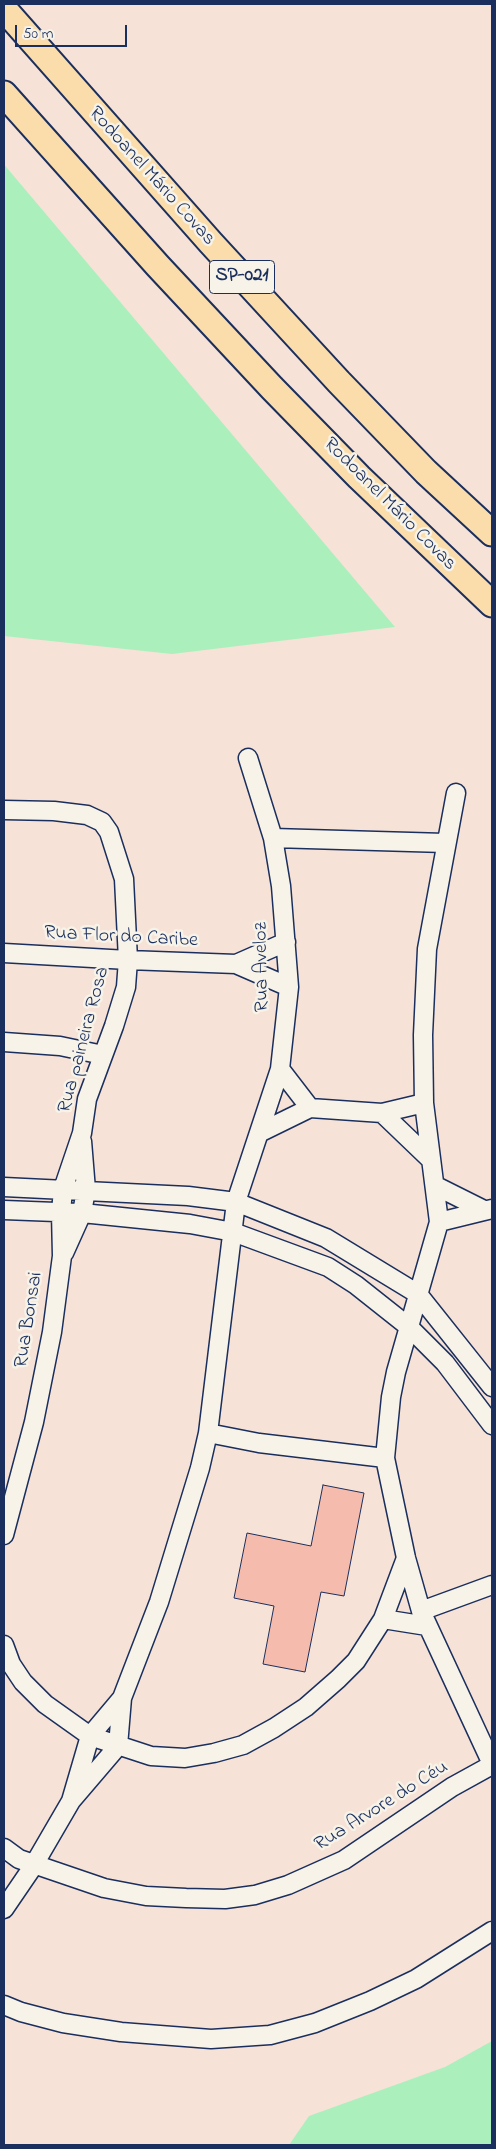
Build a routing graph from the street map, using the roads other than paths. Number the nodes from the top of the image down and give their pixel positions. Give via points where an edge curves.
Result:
1 (4, 9) edge
2 (4, 94) edge
3 (492, 533) edge
4 (492, 604) edge
5 (248, 758) dead end
6 (456, 793) dead end
7 (4, 810) edge
8 (273, 838) junction
9 (445, 843) junction
10 (286, 942) junction
11 (4, 953) edge
12 (128, 960) junction
13 (236, 964) junction
14 (289, 987) junction
15 (4, 1042) edge
16 (104, 1055) junction
17 (280, 1069) junction
18 (424, 1103) junction
19 (310, 1108) junction
20 (382, 1114) junction
21 (82, 1133) junction
22 (259, 1133) junction
23 (431, 1160) junction
24 (436, 1186) junction
25 (4, 1187) edge
26 (63, 1189) junction
27 (86, 1190) junction
28 (236, 1202) junction
29 (488, 1209) edge
30 (4, 1210) edge
31 (61, 1213) junction
32 (82, 1213) junction
33 (439, 1222) junction
34 (233, 1232) junction
35 (62, 1256) junction
36 (418, 1294) junction
37 (409, 1327) junction
38 (492, 1387) edge
39 (492, 1425) edge
40 (208, 1433) junction
41 (384, 1458) junction
42 (4, 1535) edge
43 (406, 1558) junction
44 (492, 1585) edge
45 (383, 1619) junction
46 (424, 1619) junction
47 (4, 1645) edge
48 (122, 1698) junction
49 (90, 1736) junction
50 (118, 1746) junction
51 (492, 1765) edge
52 (71, 1801) junction
53 (4, 1848) edge
54 (34, 1865) junction
55 (4, 1909) edge
56 (492, 1931) edge
57 (4, 2005) edge

1 - 3 highway, Rodoanel Mário Covas / SP-021 via 211,244 339,382 426,472
2 - 4 highway, Rodoanel Mário Covas / SP-021 via 272,388 359,477
5 - 8 street, Rua Aveloz
6 - 9 street
7 - 12 street, Rua paineira Rosa via 87,815 102,822 109,832 124,878
8 - 9 street
8 - 10 street, Rua Aveloz
9 - 18 street via 427,949
10 - 13 street
10 - 14 street, Rua Aveloz
11 - 12 street, Rua Flor do Caribe
12 - 13 street, Rua Flor do Caribe
12 - 16 street, Rua paineira Rosa via 126,988
13 - 14 street
14 - 17 street, Rua Aveloz
15 - 16 street via 60,1046
16 - 21 street, Rua paineira Rosa via 87,1099
17 - 19 street
17 - 22 street, Rua Aveloz
18 - 20 street
18 - 23 street
19 - 20 street
19 - 22 street
20 - 23 street
21 - 26 street, Rua paineira Rosa
21 - 27 street, Rua paineira Rosa
22 - 28 street, Rua Aveloz
23 - 24 street
24 - 29 street
24 - 33 street
25 - 26 street
26 - 27 street
26 - 31 street, Rua paineira Rosa
27 - 28 street
27 - 32 street, Rua paineira Rosa
28 - 34 street, Rua Aveloz
28 - 36 street via 326,1238
29 - 33 street
30 - 31 street
31 - 32 street
31 - 35 street, Rua paineira Rosa
32 - 34 street via 190,1224
32 - 35 street, Rua paineira Rosa
33 - 36 street
34 - 37 street via 328,1268 356,1284
34 - 40 street, Rua Aveloz
35 - 42 street, Rua Bonsai via 52,1332 34,1422
36 - 37 street
36 - 38 street
37 - 39 street via 445,1363
37 - 41 street via 391,1397
40 - 41 street via 259,1443
40 - 48 street, Rua Aveloz via 159,1602
41 - 43 street
43 - 45 street
43 - 46 street
44 - 46 street
45 - 46 street
45 - 50 street via 356,1661 338,1679 306,1707 242,1745 184,1758 151,1756
46 - 51 street
47 - 49 street via 23,1682 45,1704
48 - 49 street
48 - 50 street
49 - 50 street
49 - 52 street
50 - 52 street
51 - 54 street, Rua Arvore do Céu via 452,1787 344,1860 288,1885 255,1895 225,1899 146,1896 104,1888
52 - 54 street
53 - 54 street, Rua Arvore do Céu
54 - 55 street
56 - 57 street via 401,1986 315,2023 270,2035 211,2039 121,2032 63,2023

